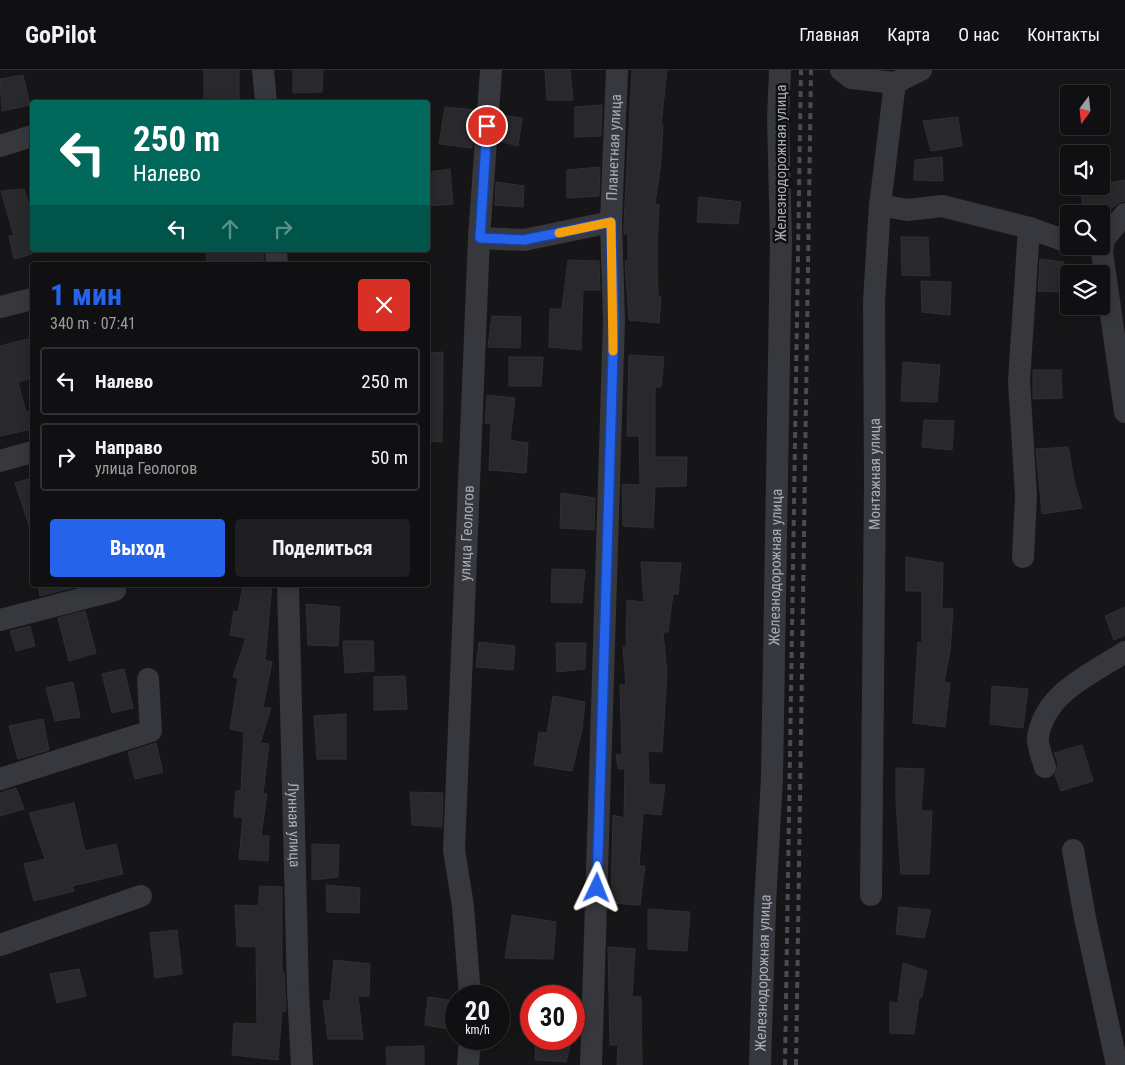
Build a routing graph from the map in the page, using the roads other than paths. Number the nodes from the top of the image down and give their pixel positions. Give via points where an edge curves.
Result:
1 (264, 70) edge
2 (491, 70) edge
3 (617, 70) edge
4 (780, 70) edge
5 (841, 70) edge
6 (921, 70) edge
7 (894, 83) junction
8 (266, 100) edge
9 (30, 137) edge
10 (0, 146) edge
11 (880, 205) junction
12 (1125, 214) edge
13 (611, 222) junction
14 (1029, 228) junction
15 (1110, 232) edge
16 (480, 238) junction
17 (1060, 239) edge
18 (1095, 255) edge
19 (30, 300) edge
20 (0, 307) edge
21 (1125, 412) edge
22 (30, 452) edge
23 (0, 460) edge
24 (1023, 557) dead end
25 (288, 587) edge
26 (115, 590) dead end
27 (0, 620) edge
28 (1125, 652) edge
29 (148, 678) dead end
30 (1044, 767) dead end
31 (0, 778) edge
32 (1073, 850) dead end
33 (871, 895) dead end
34 (141, 896) dead end
35 (0, 945) edge
36 (469, 985) edge
37 (469, 1050) edge
38 (302, 1065) edge
39 (468, 1065) edge
40 (592, 1065) edge
41 (760, 1065) edge
42 (1117, 1065) edge

1 - 8 street
2 - 16 street, улица Геологов
3 - 13 street, Планетная улица
4 - 41 street, Железнодорожная улица via 781,240 772,777
5 - 7 street via 851,78
6 - 7 street
7 - 11 street, Монтажная улица
9 - 10 street
11 - 14 street via 907,210 942,206
11 - 33 street, Монтажная улица via 874,301 876,483
12 - 15 street
13 - 16 street via 524,240
13 - 40 street, Планетная улица via 614,320
14 - 17 street
14 - 24 street via 1019,381 1026,496
16 - 36 street, улица Геологов via 454,850
18 - 21 street
19 - 20 street
22 - 23 street
25 - 38 street, Лунная улица
26 - 27 street
28 - 30 street via 1060,693 1045,716 1037,738
29 - 31 street via 151,731
32 - 42 street
34 - 35 street
37 - 39 street

